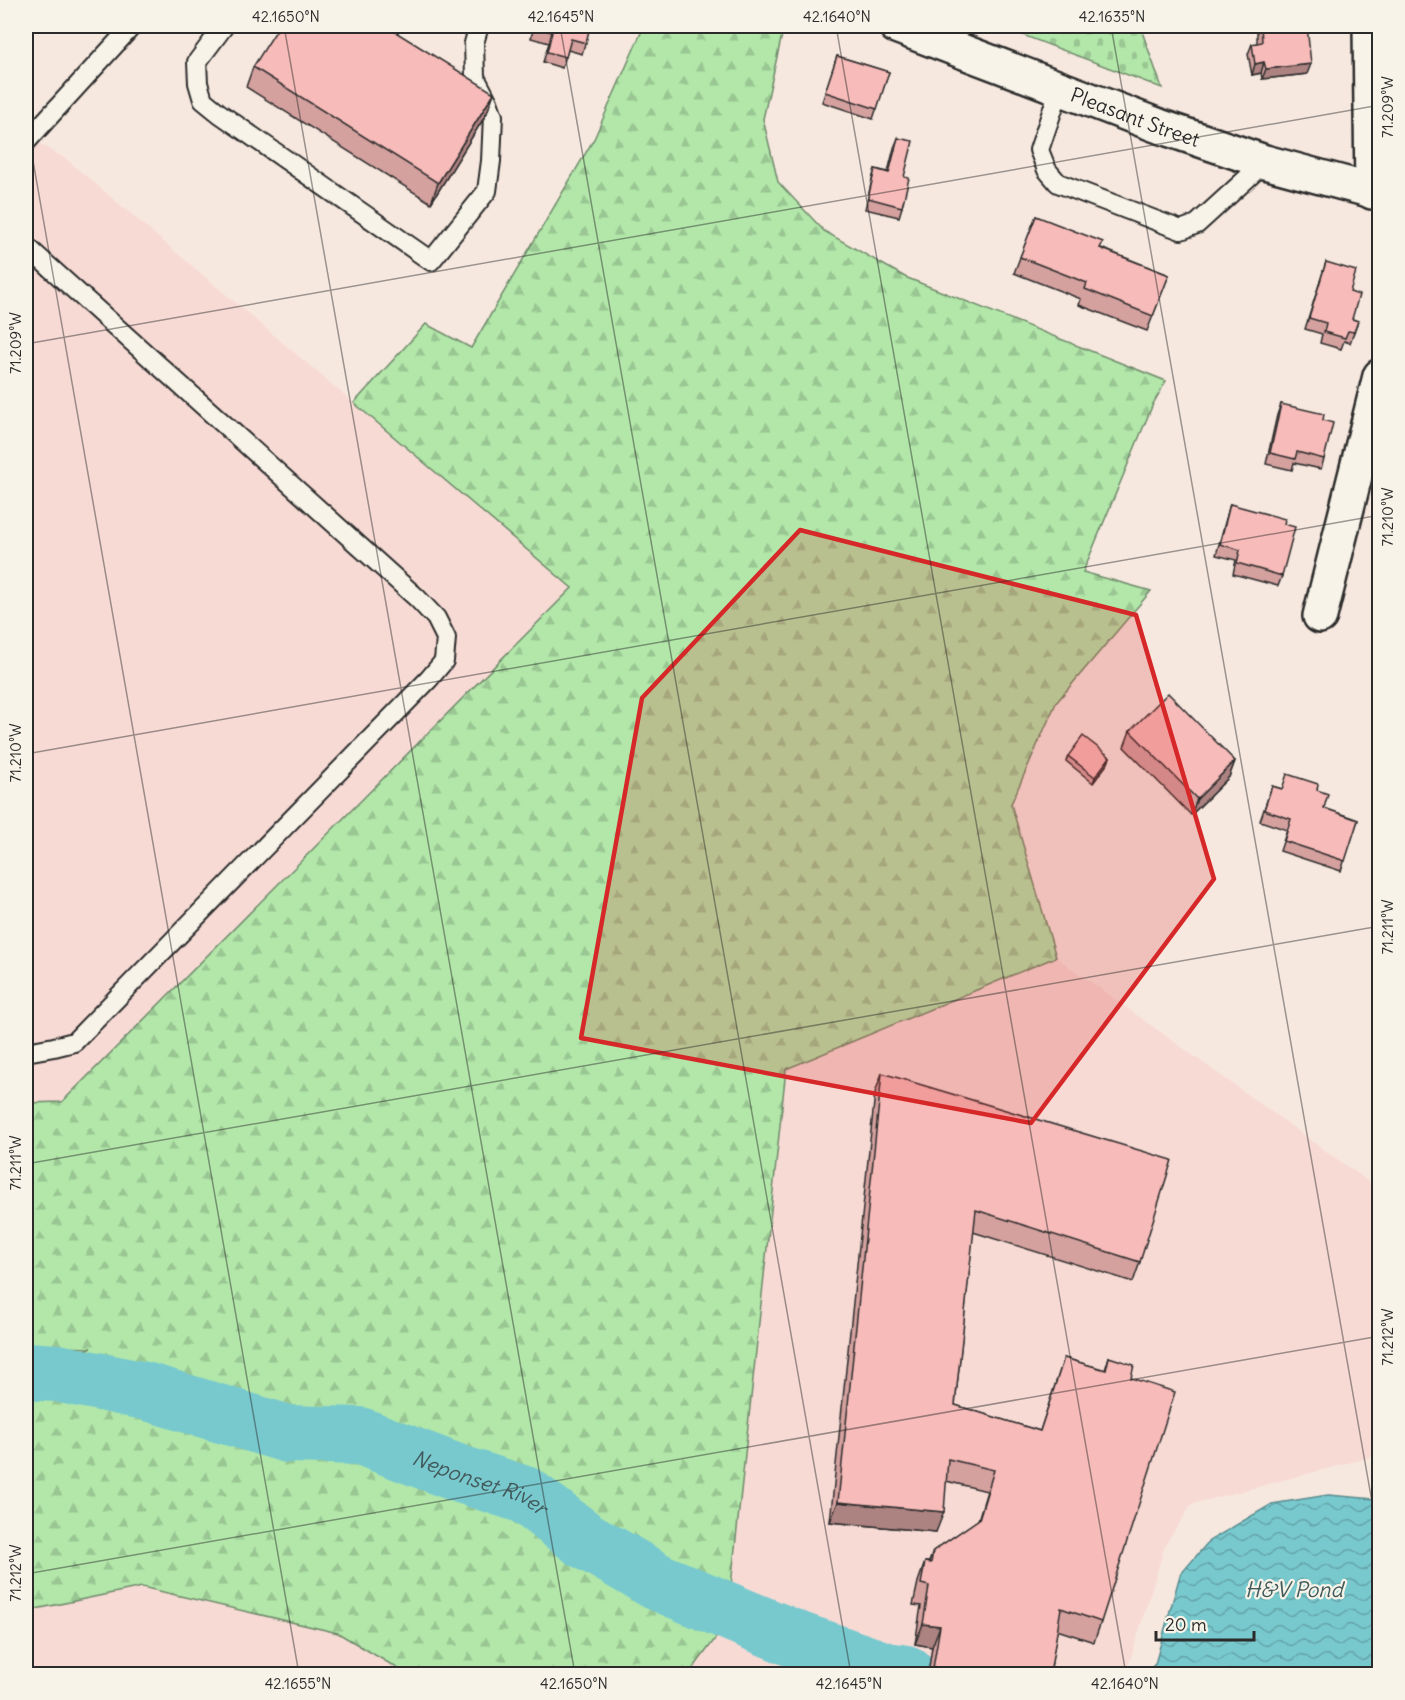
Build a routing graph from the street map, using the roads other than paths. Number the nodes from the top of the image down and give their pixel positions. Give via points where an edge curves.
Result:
1 (132, 26) edge
2 (224, 26) edge
3 (479, 26) edge
4 (896, 26) edge
5 (1370, 26) edge
6 (1060, 88) junction
7 (26, 142) edge
8 (1265, 162) junction
9 (1376, 192) edge
10 (26, 246) edge
11 (1380, 376) edge
12 (1320, 616) dead end
13 (26, 1052) edge

1 - 7 lane
2 - 3 lane via 197,62 203,99 431,261 487,191 493,116 475,77 474,43
4 - 6 street, Pleasant Street
5 - 9 street
6 - 8 street, Pleasant Street
6 - 8 lane via 1039,150 1047,170 1058,183 1181,230 1197,224
8 - 9 street, Pleasant Street
10 - 13 lane via 417,598 436,618 446,638 444,661 429,679 74,1042
11 - 12 street

